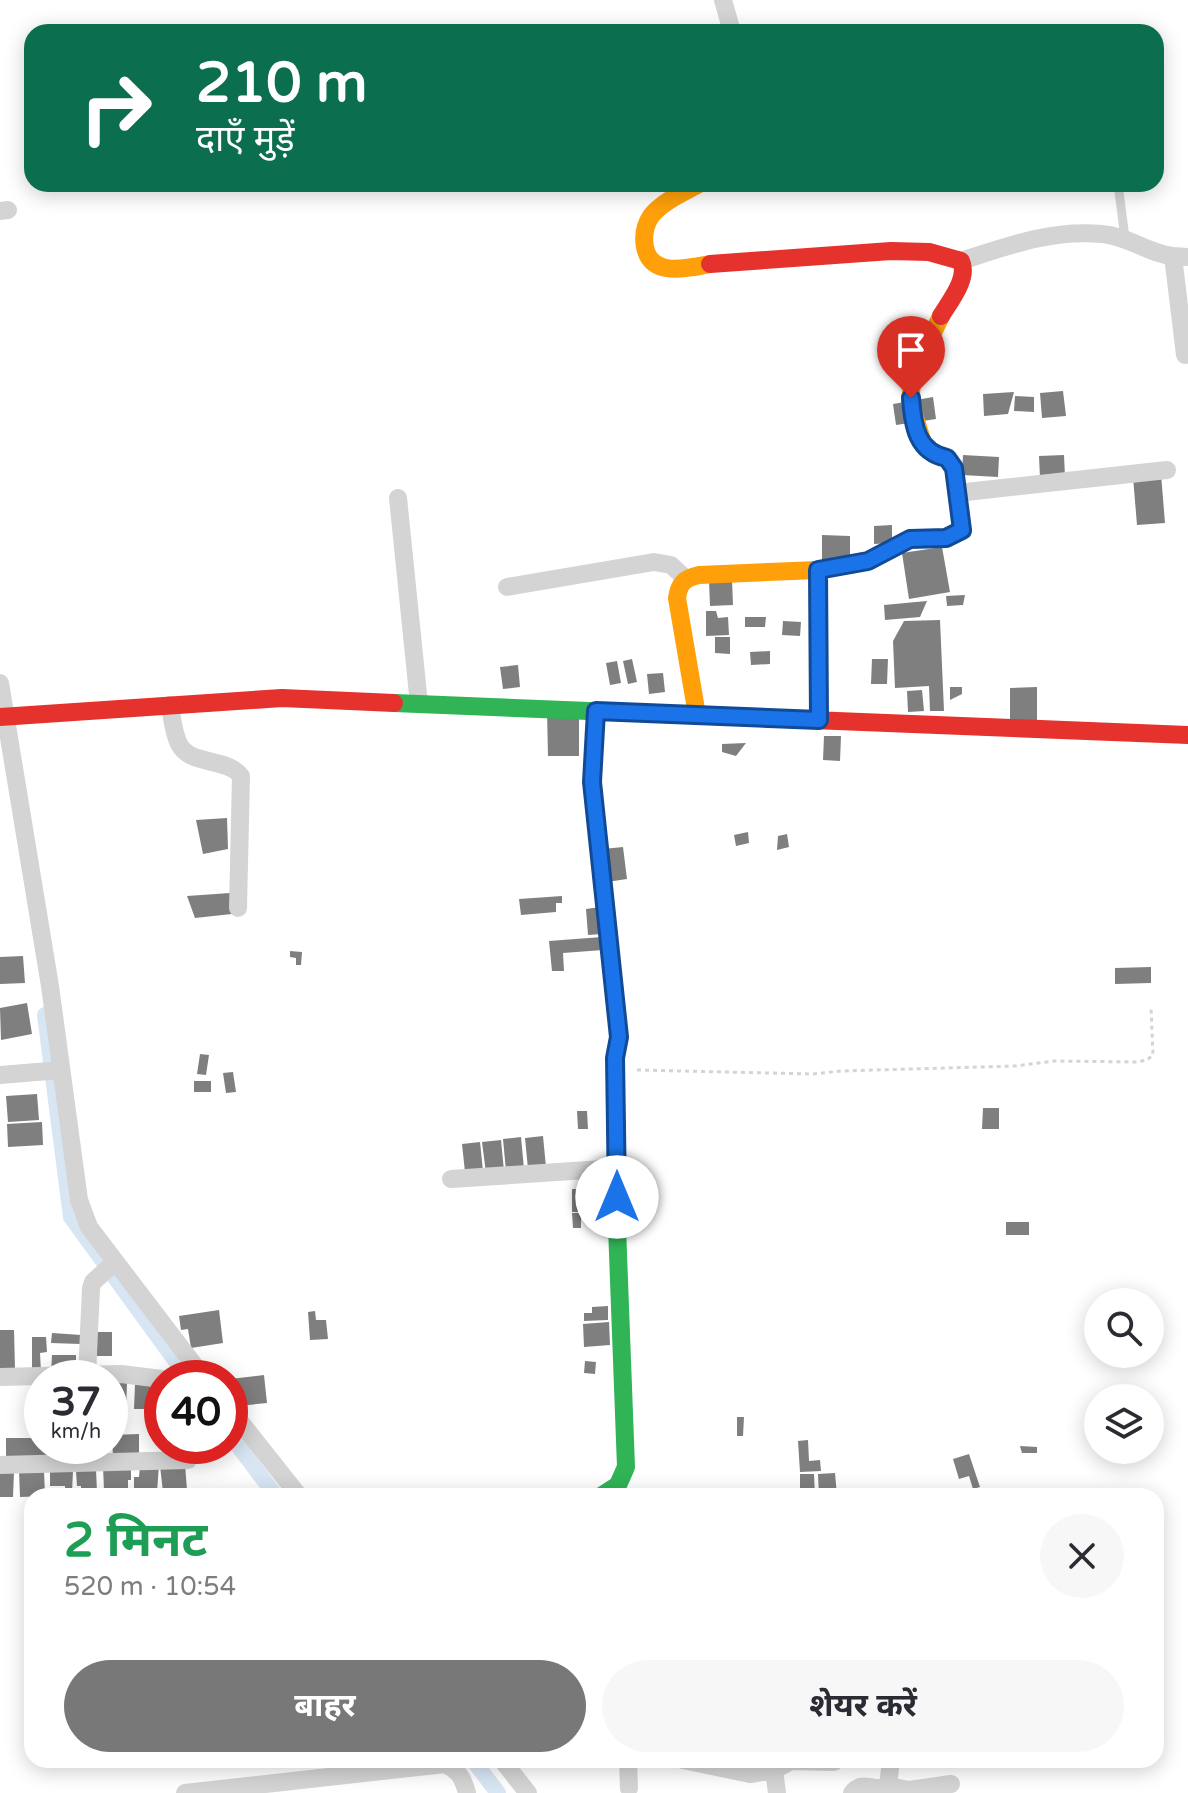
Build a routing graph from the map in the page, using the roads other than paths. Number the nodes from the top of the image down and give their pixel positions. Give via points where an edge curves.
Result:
1 (723, 0) edge
2 (730, 24) edge
3 (686, 192) edge
4 (1119, 192) edge
5 (1125, 238) junction
6 (1181, 256) edge
7 (961, 261) junction
8 (1185, 355) dead end
9 (1167, 470) dead end
10 (957, 493) junction
11 (398, 498) dead end
12 (818, 570) junction
13 (685, 578) junction
14 (507, 587) dead end
15 (0, 683) edge
16 (419, 704) junction
17 (170, 705) junction
18 (596, 711) junction
19 (697, 715) junction
20 (2, 717) edge
21 (819, 720) junction
22 (1188, 735) edge
23 (238, 908) dead end
24 (54, 1071) junction
25 (0, 1075) edge
26 (618, 1168) junction
27 (451, 1179) dead end
28 (110, 1266) junction
29 (87, 1360) edge
30 (189, 1360) edge
31 (0, 1377) edge
32 (24, 1377) edge
33 (248, 1432) edge
34 (144, 1461) edge
35 (0, 1465) edge
36 (293, 1488) edge
37 (615, 1488) edge
38 (409, 1768) edge
39 (453, 1768) edge
40 (508, 1768) edge
41 (628, 1768) edge
42 (721, 1768) edge
43 (778, 1768) edge
44 (888, 1768) edge
45 (774, 1770) junction
46 (951, 1784) dead end
47 (629, 1788) dead end
48 (881, 1789) edge
49 (185, 1793) edge
50 (467, 1793) edge
51 (528, 1793) edge
52 (777, 1793) edge
53 (852, 1793) edge

1 - 2 street
3 - 7 street via 659,208 643,229 646,254 666,269 905,252 941,253
4 - 5 lane
5 - 6 street via 1164,255
5 - 7 street via 1101,233 1035,238
6 - 8 street
7 - 10 street via 962,279 910,385 922,446 951,463
9 - 10 street
10 - 12 street via 962,530 955,535 910,539 868,561
11 - 16 street
12 - 13 street
12 - 21 street
13 - 14 street via 671,565 654,562
13 - 19 street via 677,598
15 - 20 street
16 - 17 street via 282,698
16 - 18 street
17 - 20 street
17 - 23 street via 180,746 235,768 241,776
18 - 19 street
18 - 26 street via 592,782 617,1022
19 - 21 street
20 - 24 street
21 - 22 street
24 - 25 street
24 - 28 street via 79,1200
26 - 27 street
26 - 37 street via 626,1467
28 - 29 street via 89,1293
28 - 30 street
31 - 32 street
33 - 36 street
34 - 35 street
38 - 49 street
39 - 50 street
40 - 51 street
41 - 47 street
42 - 45 street via 750,1774
43 - 45 street
44 - 48 street
45 - 52 street
46 - 48 street
48 - 53 street via 865,1785

